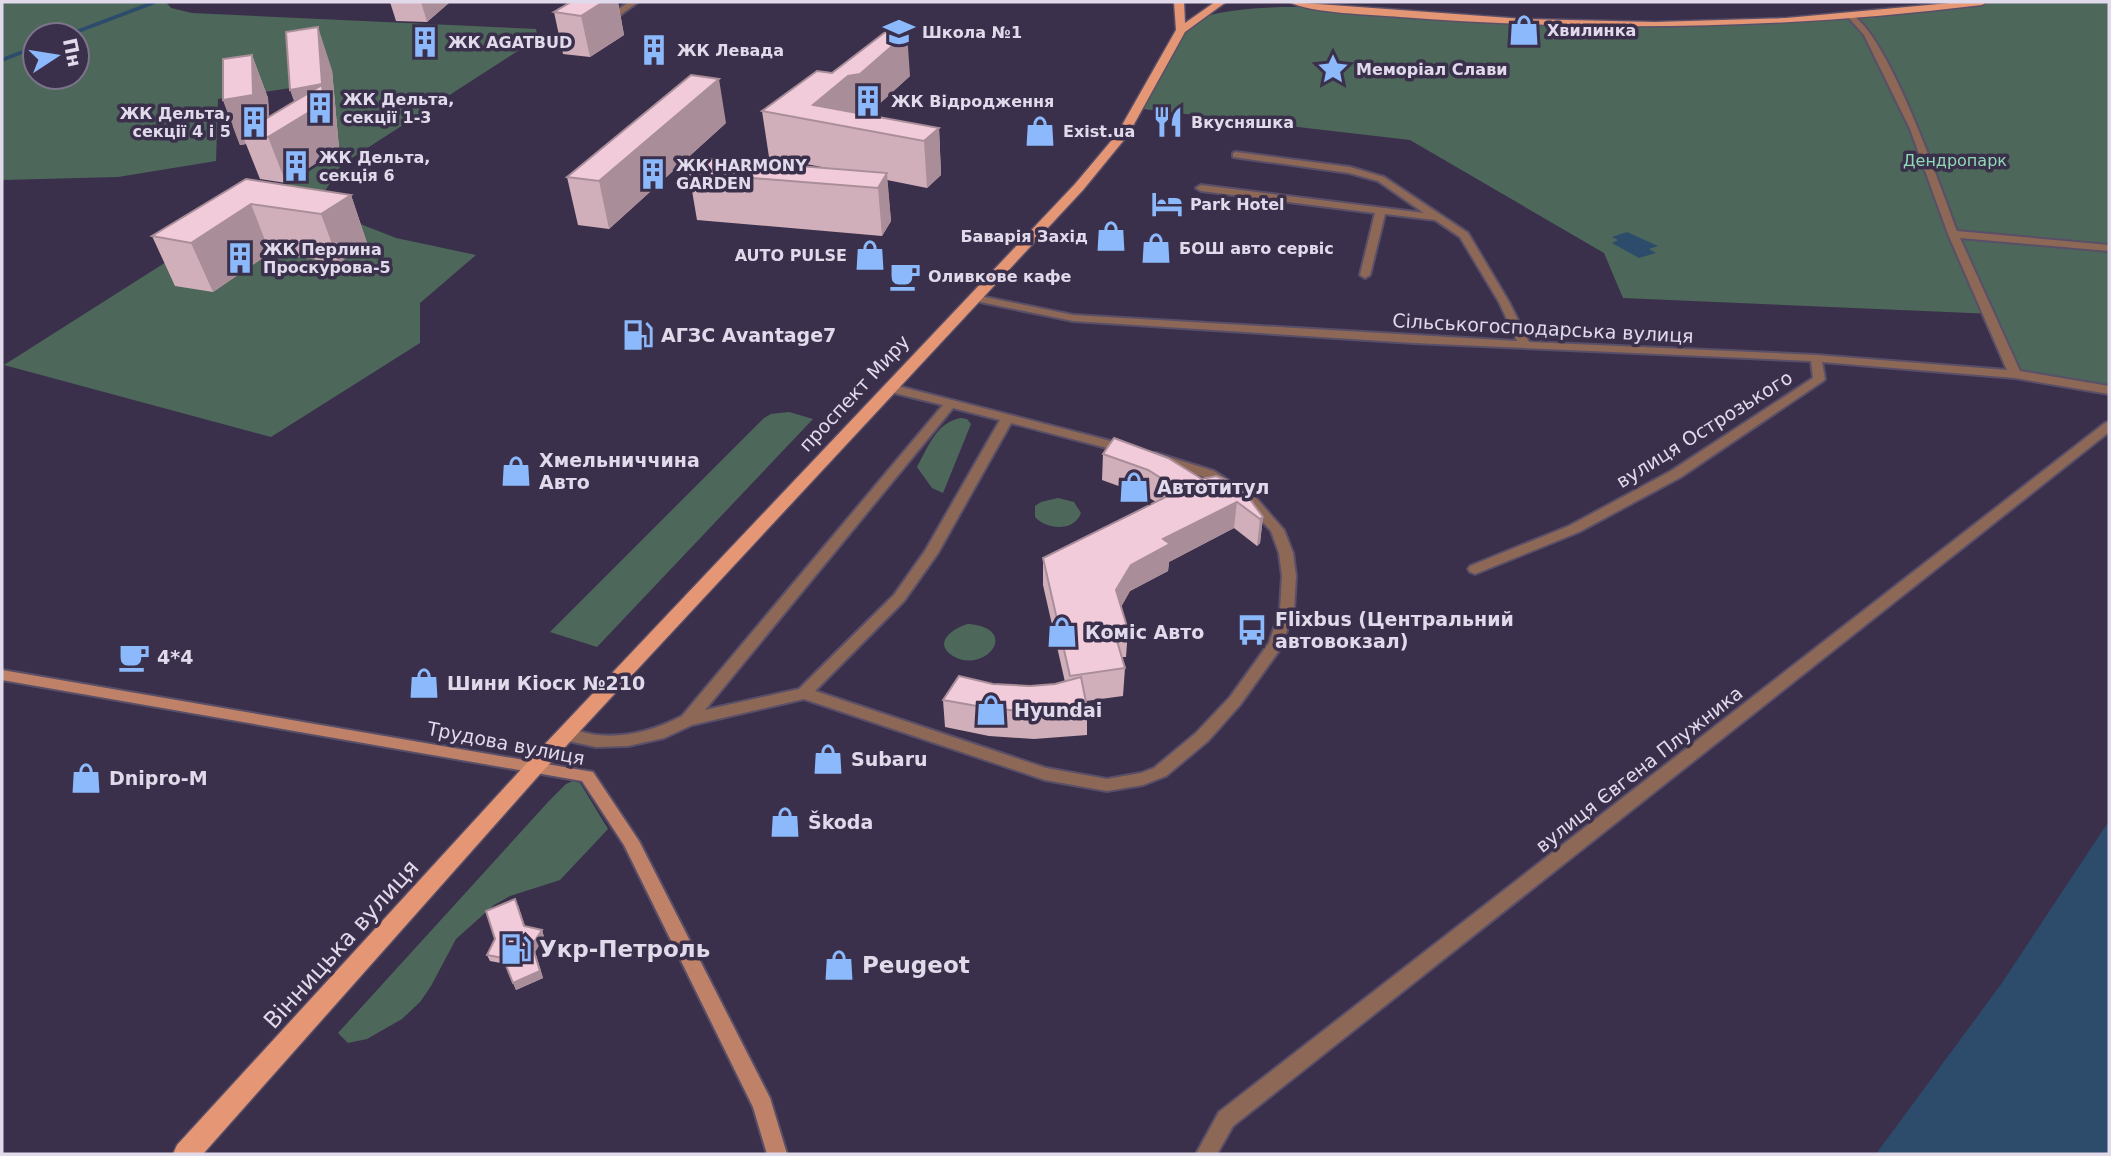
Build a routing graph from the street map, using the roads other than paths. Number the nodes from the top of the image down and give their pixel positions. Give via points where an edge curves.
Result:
1 (635, 2) edge
2 (1179, 2) edge
3 (1203, 2) edge
4 (1215, 2) edge
5 (1221, 2) edge
6 (1296, 2) edge
7 (1982, 2) edge
8 (1852, 17) junction
9 (595, 28) dead end
10 (1181, 30) junction
11 (1236, 155) dead end
12 (1201, 188) dead end
13 (1380, 212) junction
14 (1439, 218) junction
15 (1953, 234) junction
16 (2109, 248) edge
17 (1365, 275) dead end
18 (975, 298) junction
19 (1525, 345) junction
20 (1815, 358) junction
21 (2015, 374) junction
22 (890, 388) junction
23 (2109, 390) edge
24 (950, 404) junction
25 (1007, 419) junction
26 (2109, 426) edge
27 (1475, 569) dead end
28 (2, 675) edge
29 (804, 693) junction
30 (680, 724) junction
31 (565, 735) junction
32 (534, 768) junction
33 (186, 1154) edge
34 (777, 1154) edge
35 (1206, 1154) edge

1 - 9 street
2 - 10 main road
3 - 4 main road
5 - 10 main road, проспект Миру
6 - 8 main road via 1579,24 1690,25
7 - 8 main road
8 - 15 street via 1868,34 1914,129
10 - 18 main road, проспект Миру via 1122,135
11 - 14 street via 1366,173
12 - 13 street
13 - 14 street
13 - 17 street
14 - 19 street via 1464,235 1479,256
15 - 16 street
15 - 21 street
18 - 19 street, Сільськогосподарська вулиця via 1073,318
18 - 22 main road, проспект Миру
19 - 20 street, Сільськогосподарська вулиця
20 - 21 street, Сільськогосподарська вулиця
20 - 27 street, вулиця Острозького via 1819,379 1676,474 1574,529
21 - 23 street, Сільськогосподарська вулиця
22 - 24 street
22 - 31 main road, проспект Миру
24 - 25 street
24 - 30 street
25 - 29 street via 931,553 899,598
25 - 29 street via 1168,460 1209,474 1252,502 1277,530 1286,553 1287,610 1276,644 1202,737 1160,772 1107,785 1045,774
26 - 35 street, вулиця Євгена Плужника via 1226,1119
28 - 32 main road, Трудова вулиця
29 - 30 street
30 - 31 street via 631,741 588,742
31 - 32 main road, проспект Миру
32 - 33 main road, Вінницька вулиця
32 - 34 main road, Трудова вулиця via 587,776 631,841 763,1105

